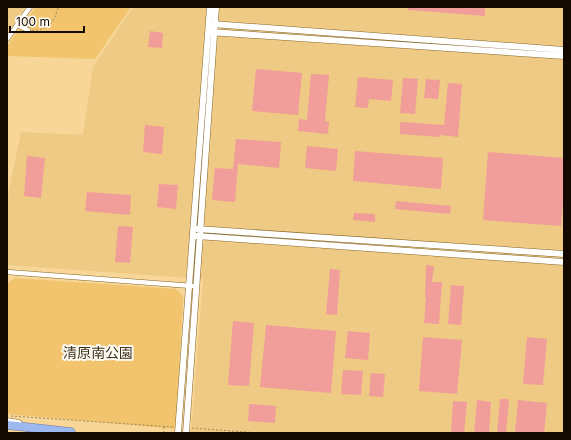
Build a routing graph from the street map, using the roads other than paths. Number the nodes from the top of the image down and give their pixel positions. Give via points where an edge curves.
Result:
1 (30, 7) edge
2 (210, 7) edge
3 (216, 7) edge
4 (212, 24) junction
5 (18, 25) junction
6 (28, 30) road end
7 (211, 32) junction
8 (7, 39) edge
9 (564, 50) edge
10 (564, 56) edge
11 (196, 232) junction
12 (564, 254) edge
13 (564, 262) edge
14 (7, 272) edge
15 (193, 286) junction
16 (7, 421) edge
17 (7, 425) edge
18 (7, 429) edge
19 (177, 430) edge
20 (188, 431) edge
21 (46, 433) edge
22 (73, 433) edge

1 - 5 street
2 - 4 street
3 - 4 street
4 - 7 street
4 - 9 street
5 - 6 street
5 - 8 street
7 - 10 street
7 - 11 street
11 - 12 street
11 - 13 street
11 - 15 street
14 - 15 street
15 - 19 street
15 - 20 street
16 - 22 street
17 - 22 highway
18 - 21 highway

